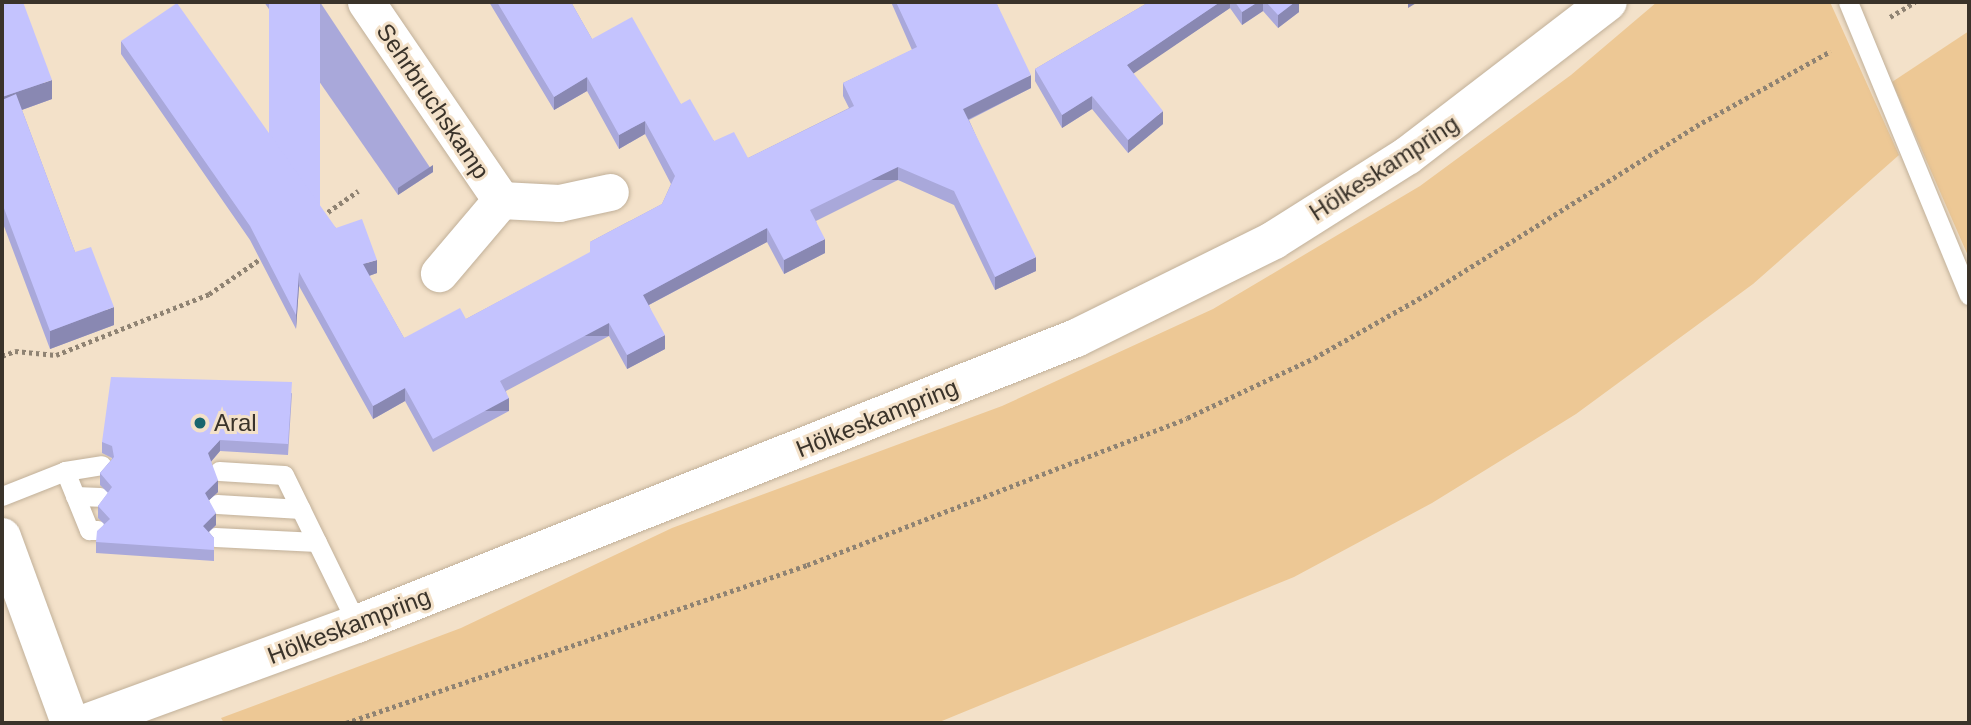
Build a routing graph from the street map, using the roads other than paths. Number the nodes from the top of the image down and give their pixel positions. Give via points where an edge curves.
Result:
1 (366, 2) edge
2 (1608, 2) edge
3 (1848, 2) edge
4 (610, 192) dead end
5 (501, 200) junction
6 (439, 273) dead end
7 (1969, 295) edge
8 (102, 465) dead end
9 (65, 471) junction
10 (219, 471) dead end
11 (2, 496) edge
12 (75, 496) junction
13 (100, 497) dead end
14 (217, 504) dead end
15 (301, 509) junction
16 (98, 530) edge
17 (2, 537) edge
18 (215, 537) edge
19 (317, 542) junction
20 (357, 624) junction
21 (70, 723) edge
22 (86, 723) edge

1 - 5 street, Sehrbruchskamp
2 - 20 main road, Hölkeskampring via 1407,156 1274,240 1125,314
3 - 7 lane
4 - 5 street, Sehrbruchskamp via 559,203
5 - 6 street, Sehrbruchskamp
8 - 9 lane
9 - 11 lane
9 - 12 lane
10 - 15 lane via 284,475
12 - 13 lane
12 - 16 lane via 89,530
14 - 15 lane
15 - 19 lane
17 - 21 main road
18 - 19 lane
19 - 20 lane
20 - 22 main road, Hölkeskampring

